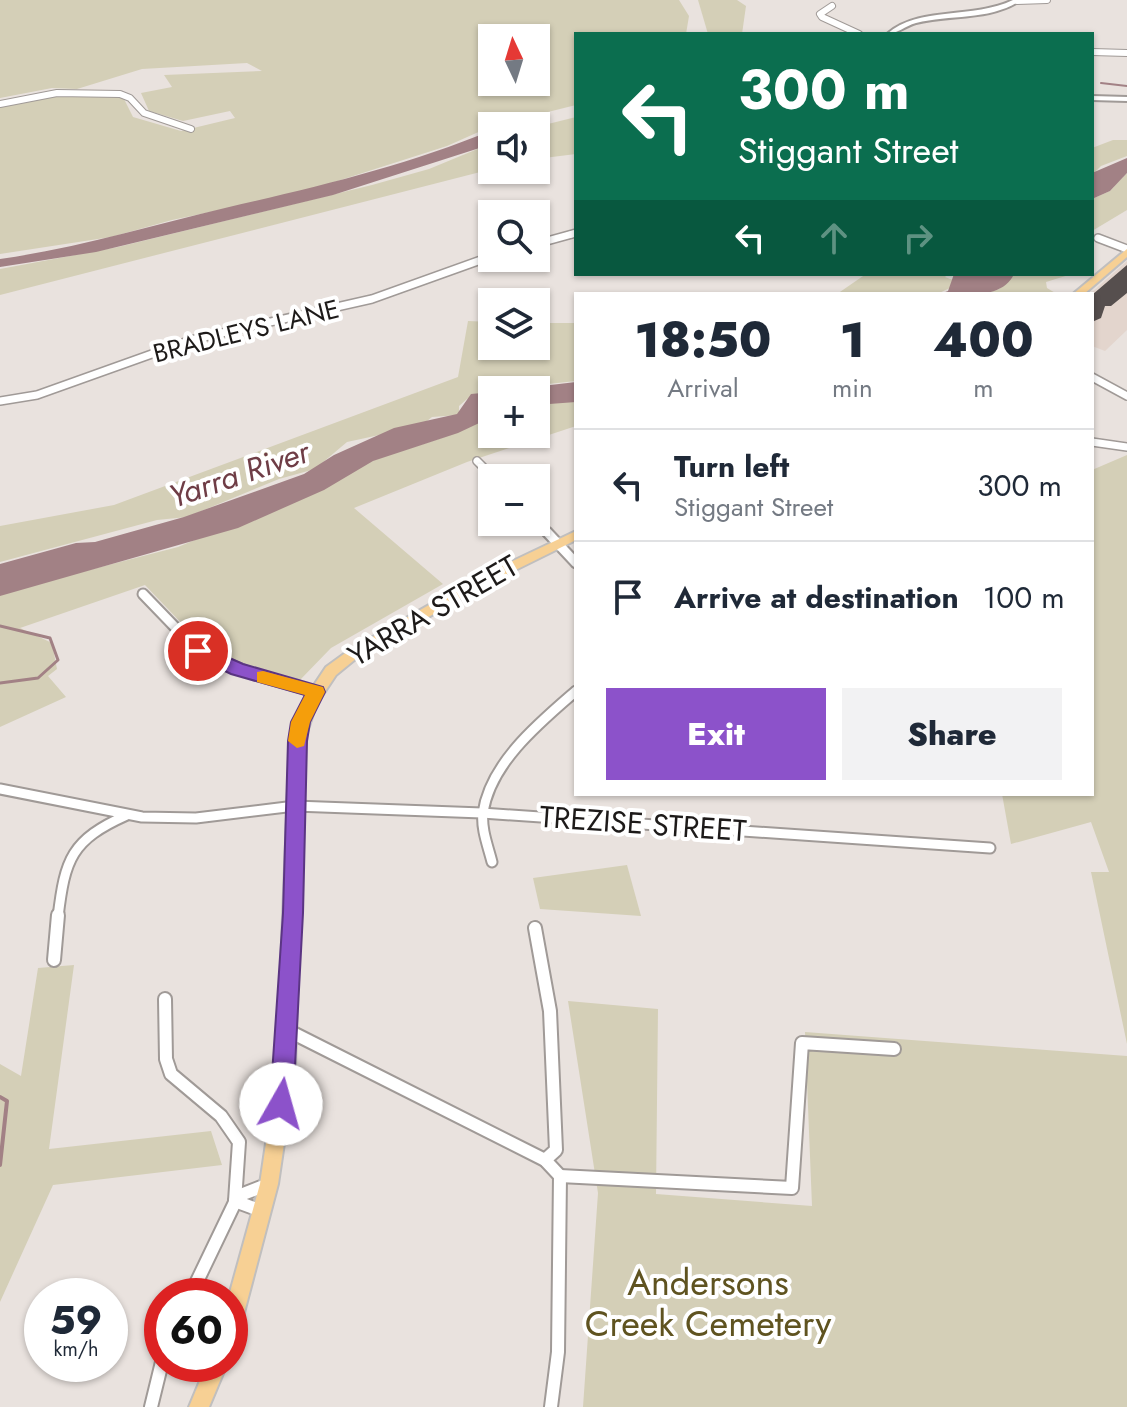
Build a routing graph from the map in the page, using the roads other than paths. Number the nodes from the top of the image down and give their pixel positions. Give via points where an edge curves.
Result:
1 (1018, 0) edge
2 (1047, 0) edge
3 (832, 6) dead end
4 (855, 32) edge
5 (894, 32) edge
6 (1094, 52) edge
7 (1127, 53) edge
8 (1094, 98) edge
9 (1127, 99) edge
10 (0, 104) edge
11 (191, 129) dead end
12 (574, 234) edge
13 (1098, 238) dead end
14 (550, 240) edge
15 (1127, 250) edge
16 (478, 261) edge
17 (1080, 292) edge
18 (1094, 378) edge
19 (1127, 396) edge
20 (0, 401) edge
21 (1094, 442) edge
22 (1127, 447) edge
23 (477, 461) dead end
24 (480, 464) edge
25 (550, 533) edge
26 (574, 536) edge
27 (559, 542) junction
28 (574, 561) edge
29 (143, 594) dead end
30 (316, 692) junction
31 (574, 693) edge
32 (0, 789) edge
33 (295, 806) junction
34 (482, 813) junction
35 (127, 815) junction
36 (990, 848) dead end
37 (492, 862) dead end
38 (535, 928) dead end
39 (54, 960) dead end
40 (165, 999) dead end
41 (287, 1030) junction
42 (894, 1049) dead end
43 (545, 1160) junction
44 (560, 1176) junction
45 (269, 1184) junction
46 (235, 1201) junction
47 (263, 1211) junction
48 (199, 1278) edge
49 (244, 1278) edge
50 (157, 1382) edge
51 (211, 1382) edge
52 (215, 1382) edge
53 (151, 1407) edge
54 (199, 1407) edge
55 (209, 1407) edge
56 (551, 1407) edge

1 - 2 street
1 - 5 main road via 978,16 913,21
3 - 4 street via 822,17
6 - 7 street
8 - 9 main road
10 - 11 street via 57,93 120,94 144,113
12 - 14 street
13 - 15 street
15 - 17 main road
16 - 20 street, BRADLEYS LANE via 372,299 191,340 37,395
18 - 19 street
21 - 22 street
23 - 24 street
25 - 27 street
26 - 27 main road, YARRA STREET
27 - 28 street
27 - 30 main road, YARRA STREET via 374,640 331,671
29 - 30 street via 198,651
30 - 33 main road, YARRA STREET via 300,722
31 - 34 street via 523,742 500,773
32 - 35 street, TREZISE STREET
33 - 34 street, TREZISE STREET
33 - 35 street, TREZISE STREET via 196,818
33 - 41 main road, YARRA STREET
34 - 36 street, TREZISE STREET
34 - 37 street
35 - 39 street via 86,837 71,854
38 - 43 street via 550,1011 556,1150
40 - 46 street via 171,1074 221,1116 239,1142
41 - 43 street
41 - 45 main road, YARRA STREET
42 - 44 street via 802,1043 792,1188
43 - 44 street
44 - 56 street via 558,1352
45 - 46 street via 242,1193
45 - 47 main road, YARRA STREET
46 - 47 street
46 - 48 street
47 - 49 main road, YARRA STREET
50 - 53 street
51 - 54 main road
52 - 55 main road

